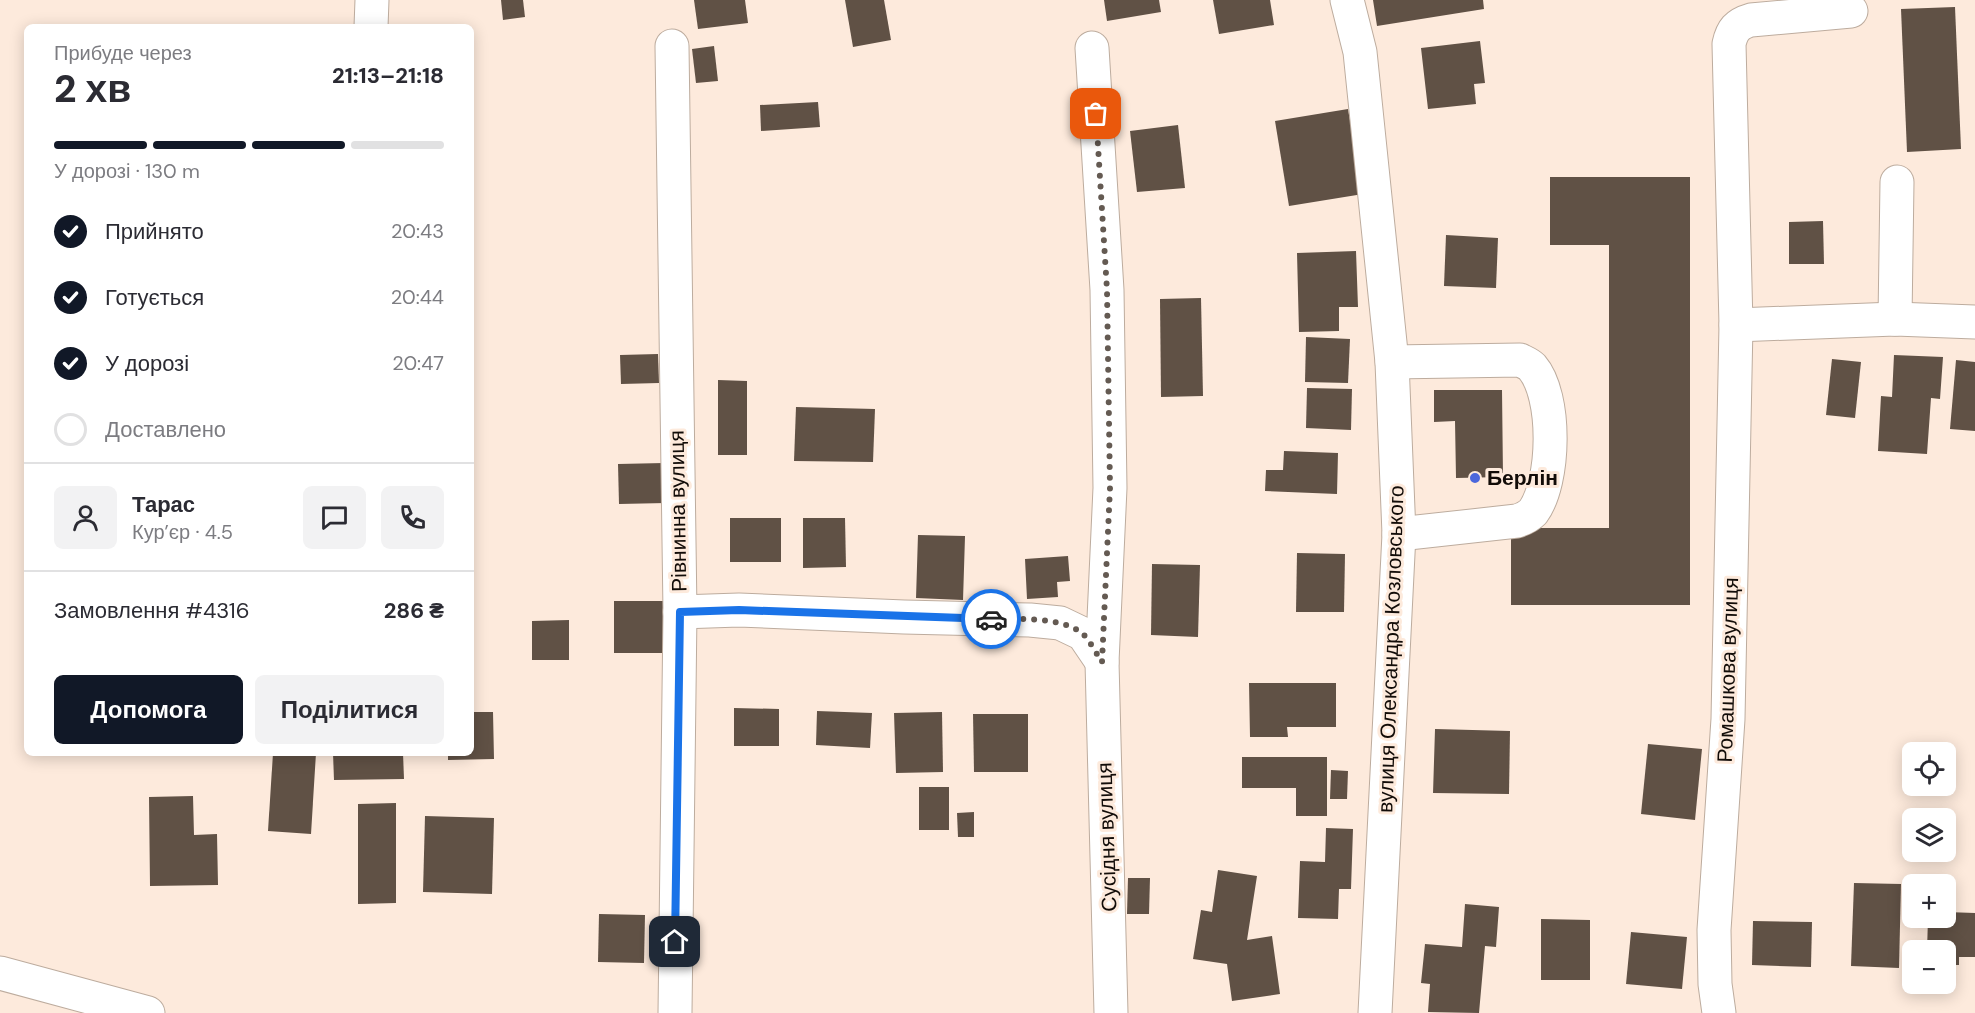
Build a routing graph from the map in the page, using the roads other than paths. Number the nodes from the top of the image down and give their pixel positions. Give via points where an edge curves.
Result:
1 (372, 0) edge
2 (1347, 0) edge
3 (1851, 11) dead end
4 (371, 24) edge
5 (672, 46) dead end
6 (1092, 48) dead end
7 (1897, 182) dead end
8 (1895, 319) junction
9 (1975, 322) edge
10 (1736, 326) junction
11 (1392, 362) junction
12 (1399, 534) junction
13 (680, 612) junction
14 (1102, 662) junction
15 (0, 973) edge
16 (148, 1013) edge
17 (675, 1013) edge
18 (1111, 1013) edge
19 (1376, 1013) edge
20 (1719, 1013) edge

1 - 4 street
2 - 11 street, вулиця Олександра Козловського via 1360,52
3 - 10 street, Ромашкова вулиця via 1751,20 1740,23 1732,32 1729,67
5 - 13 street, Рівнинна вулиця
6 - 14 street, Сусідня вулиця via 1107,290 1110,488
7 - 8 street
8 - 9 street
8 - 10 street
10 - 20 street, Ромашкова вулиця via 1728,719 1713,930
11 - 12 street, вулиця Олександра Козловського
11 - 12 street via 1520,360 1531,366 1540,381 1550,427 1547,477 1541,499 1531,514 1517,521
12 - 19 street, вулиця Олександра Козловського
13 - 14 street via 739,610 1060,623 1083,634
13 - 17 street, Рівнинна вулиця
14 - 18 street, Сусідня вулиця
15 - 16 street

